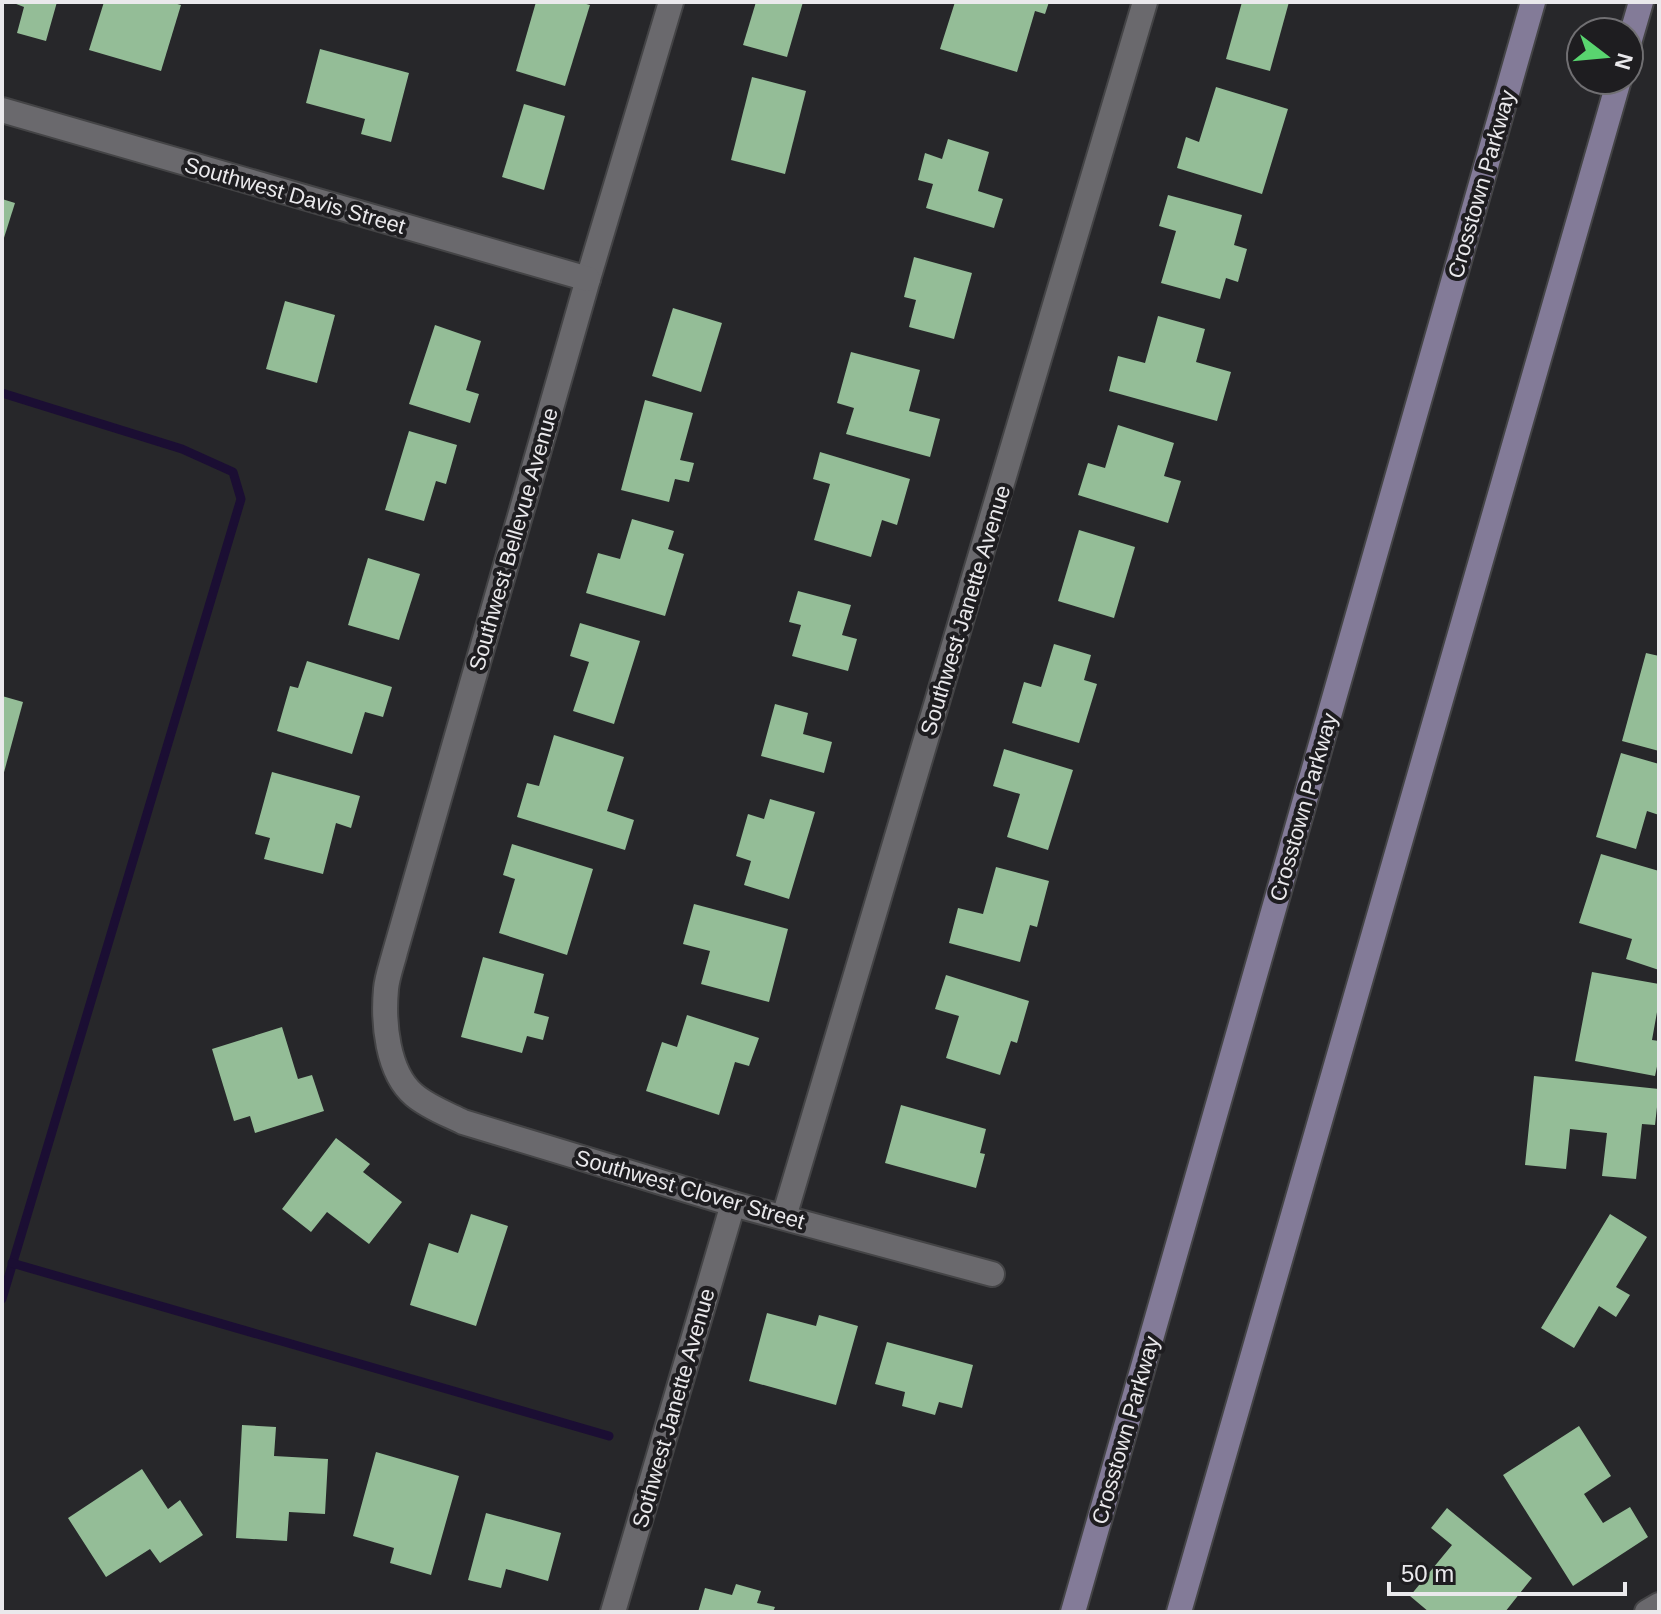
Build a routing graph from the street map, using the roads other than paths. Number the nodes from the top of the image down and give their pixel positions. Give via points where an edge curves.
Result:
1 (671, 2) edge
2 (1145, 2) edge
3 (1533, 2) edge
4 (1614, 96) edge
5 (2, 110) edge
6 (588, 279) junction
7 (400, 1079) joint
8 (733, 1204) junction
9 (784, 1217) junction
10 (992, 1274) dead end
11 (1659, 1605) edge
12 (613, 1612) edge
13 (1073, 1612) edge
14 (1179, 1612) edge
15 (1647, 1612) edge

1 - 6 street, Southwest Bellevue Avenue
2 - 9 street, Southwest Janette Avenue
3 - 13 main road, Crosstown Parkway
4 - 14 main road
5 - 6 street, Southwest Davis Street
6 - 7 street, Southwest Bellevue Avenue via 386,988 391,1058
7 - 8 street, Southwest Clover Street via 413,1095 463,1122
8 - 9 street, Southwest Clover Street
8 - 12 street, Sothwest Janette Avenue
9 - 10 street, Southwest Clover Street
11 - 15 street

